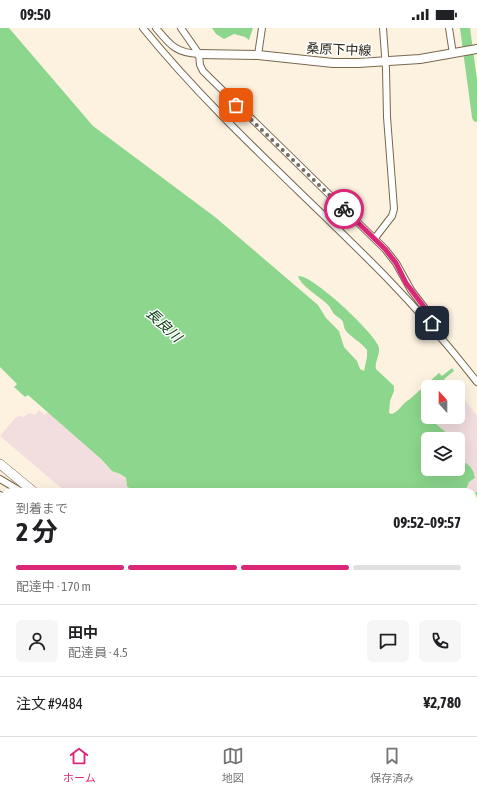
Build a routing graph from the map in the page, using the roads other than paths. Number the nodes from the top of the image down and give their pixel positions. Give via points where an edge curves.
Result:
1 (143, 28) edge
2 (156, 28) edge
3 (181, 28) edge
4 (262, 28) edge
5 (383, 28) edge
6 (449, 28) edge
7 (477, 49) edge
8 (455, 53) junction
9 (200, 54) junction
10 (258, 55) junction
11 (386, 61) junction
12 (375, 238) junction
13 (434, 331) junction
14 (477, 382) edge
15 (0, 464) edge
16 (0, 478) edge
17 (16, 488) edge
18 (29, 488) edge

1 - 13 street via 218,112 386,278
2 - 9 street via 172,47 187,53
3 - 9 street
4 - 10 street
5 - 11 street
6 - 8 street
7 - 8 main road, 桑原下中線
8 - 11 main road, 桑原下中線
9 - 10 main road, 桑原下中線
9 - 12 street via 203,71
10 - 11 main road, 桑原下中線 via 333,63
11 - 12 street via 387,117 394,209 392,216
12 - 13 street via 396,263 406,283 430,315
13 - 14 street
15 - 18 main road
16 - 17 street

